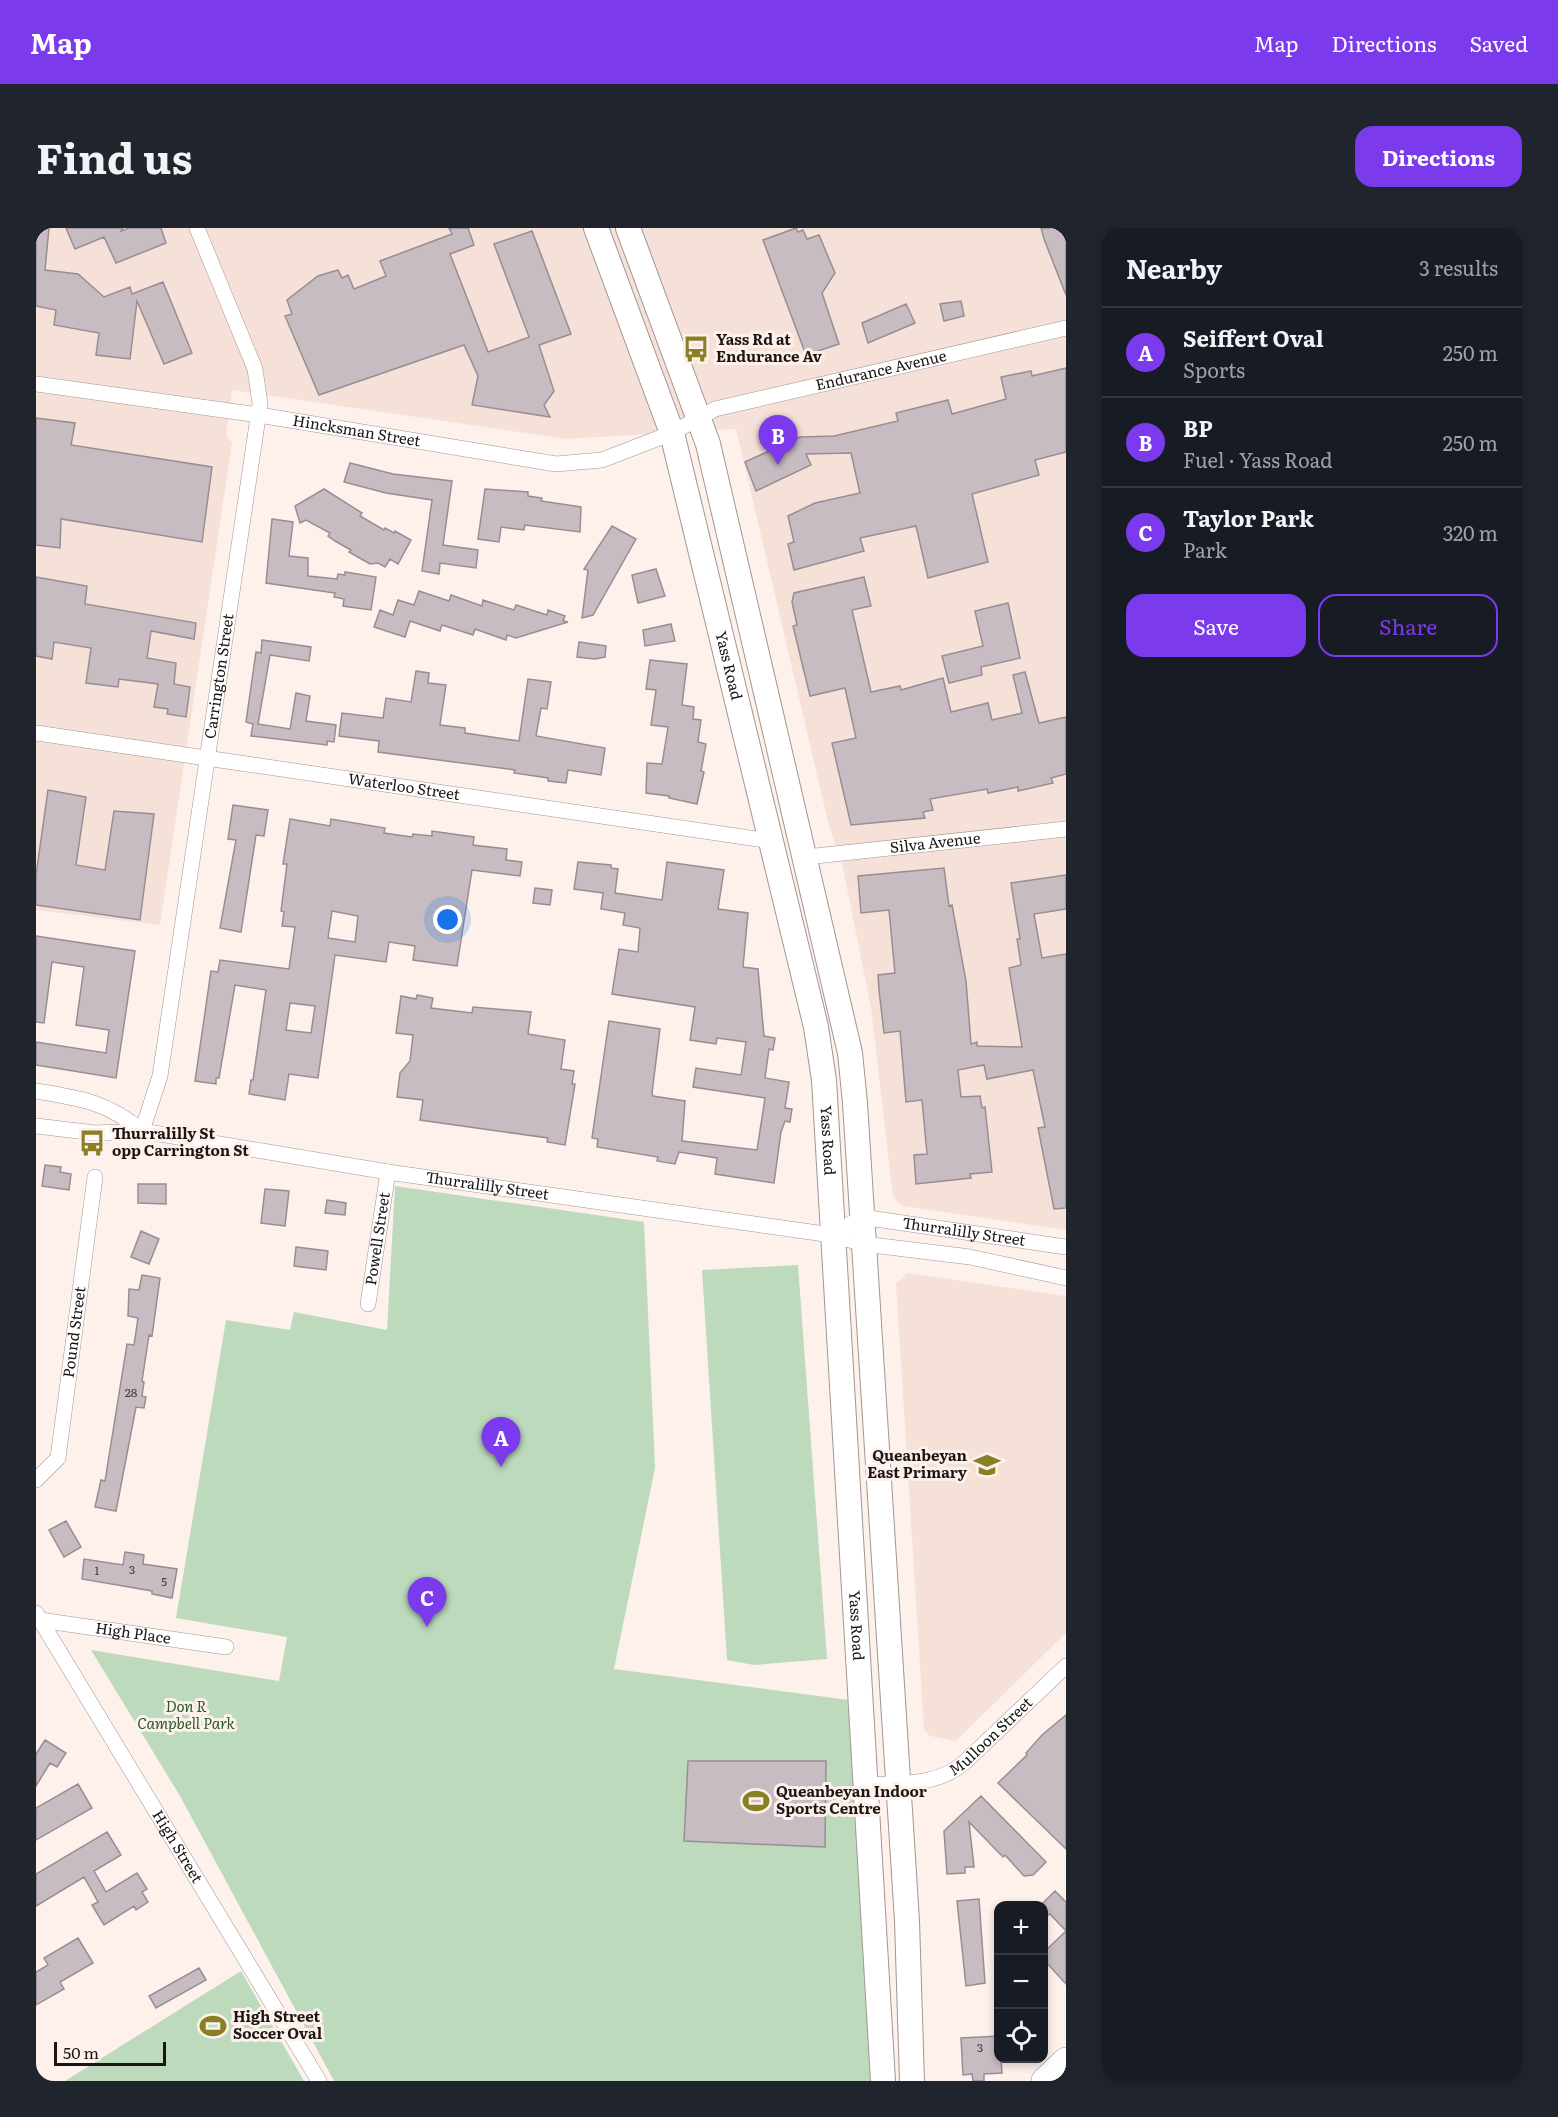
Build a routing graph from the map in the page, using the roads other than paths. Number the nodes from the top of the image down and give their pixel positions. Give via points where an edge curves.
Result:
1 (197, 228) edge
2 (596, 228) edge
3 (628, 228) edge
4 (1066, 328) edge
5 (36, 384) edge
6 (259, 416) junction
7 (698, 417) junction
8 (672, 433) junction
9 (36, 733) edge
10 (207, 759) junction
11 (1066, 829) edge
12 (771, 842) junction
13 (806, 857) junction
14 (36, 1091) edge
15 (36, 1126) edge
16 (142, 1131) junction
17 (388, 1172) junction
18 (94, 1177) dead end
19 (862, 1217) junction
20 (832, 1235) junction
21 (864, 1244) junction
22 (1066, 1247) edge
23 (1066, 1278) edge
24 (368, 1304) dead end
25 (36, 1480) edge
26 (38, 1616) edge
27 (226, 1647) dead end
28 (1066, 1666) edge
29 (892, 1704) junction
30 (861, 1706) junction
31 (898, 1783) junction
32 (867, 1785) junction
33 (1066, 2061) edge
34 (319, 2081) edge
35 (883, 2081) edge
36 (912, 2081) edge
37 (1046, 2081) edge

1 - 6 street, Carrington Street via 255,369 260,392
2 - 8 main road, Yass Road
3 - 7 main road, Yass Road
4 - 7 street, Endurance Avenue via 722,407
5 - 6 street, Hincksman Street
6 - 8 street, Hincksman Street via 556,464 602,460
6 - 10 street, Carrington Street
7 - 8 street, Endurance Avenue
7 - 13 main road, Yass Road via 708,444
8 - 12 main road, Yass Road
9 - 10 street, Waterloo Street
10 - 12 street, Waterloo Street
10 - 16 street, Carrington Street via 160,1076
11 - 13 street, Silva Avenue
12 - 13 main road
12 - 20 main road, Yass Road via 816,1027 824,1080
13 - 19 main road, Yass Road via 850,1053
14 - 16 street, Thurralilly Street via 103,1104
15 - 16 street, Thurralilly Street via 95,1133
16 - 17 street, Thurralilly Street
17 - 20 street, Thurralilly Street
17 - 24 street, Powell Street
18 - 25 street, Pound Street via 58,1458
19 - 20 street
19 - 21 main road, Yass Road
19 - 22 street, Thurralilly Street
20 - 21 street, Thurralilly Street
20 - 30 main road, Yass Road
21 - 23 street, Thurralilly Street via 970,1257
21 - 29 main road, Yass Road
26 - 27 street, High Place
26 - 34 street, High Street
28 - 31 street, Mulloon Street via 956,1769 938,1778
29 - 30 main road
29 - 31 main road, Yass Road
30 - 32 main road, Yass Road
31 - 32 street, Mulloon Street
31 - 36 main road, Yass Road
32 - 35 main road, Yass Road
33 - 37 highway

